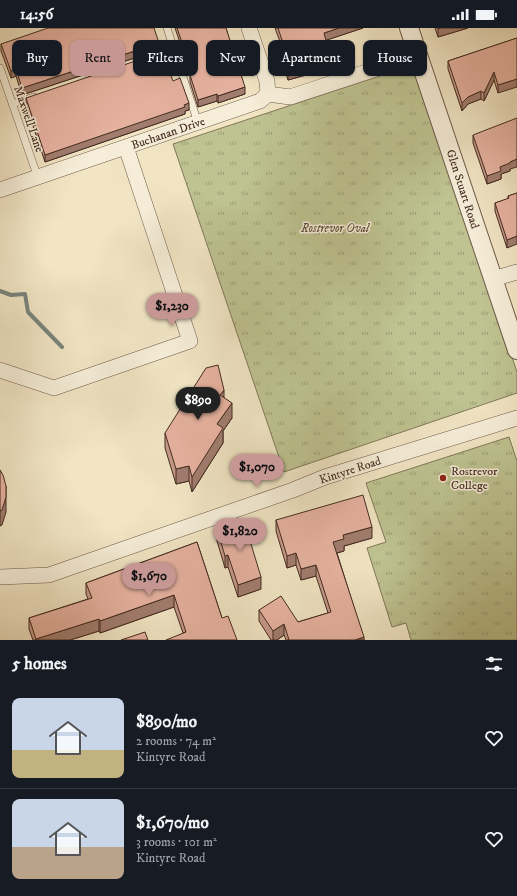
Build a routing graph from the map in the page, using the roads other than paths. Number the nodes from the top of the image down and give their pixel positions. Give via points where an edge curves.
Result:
1 (167, 28) edge
2 (249, 28) edge
3 (409, 28) edge
4 (171, 40) edge
5 (413, 40) edge
6 (0, 68) edge
7 (363, 73) edge
8 (183, 76) edge
9 (425, 76) edge
10 (42, 94) edge
11 (268, 94) junction
12 (12, 104) junction
13 (198, 123) junction
14 (126, 147) junction
15 (38, 178) junction
16 (0, 190) edge
17 (517, 272) edge
18 (494, 279) junction
19 (517, 350) edge
20 (0, 370) edge
21 (517, 418) edge
22 (0, 577) edge

1 - 4 lane
2 - 11 street via 267,81
3 - 5 street, Glen Stuart Road
6 - 12 lane, Maxwell Lane
7 - 11 street via 290,97
8 - 13 lane
9 - 18 street, Glen Stuart Road
10 - 12 lane
11 - 13 street, Buchanan Drive via 260,101
12 - 15 lane, Maxwell Lane
13 - 14 street, Buchanan Drive
14 - 15 street, Buchanan Drive
14 - 20 street via 190,341 54,388
15 - 16 street, Buchanan Drive
17 - 18 street
18 - 19 street, Glen Stuart Road
21 - 22 street, Kintyre Road via 325,477 49,575

